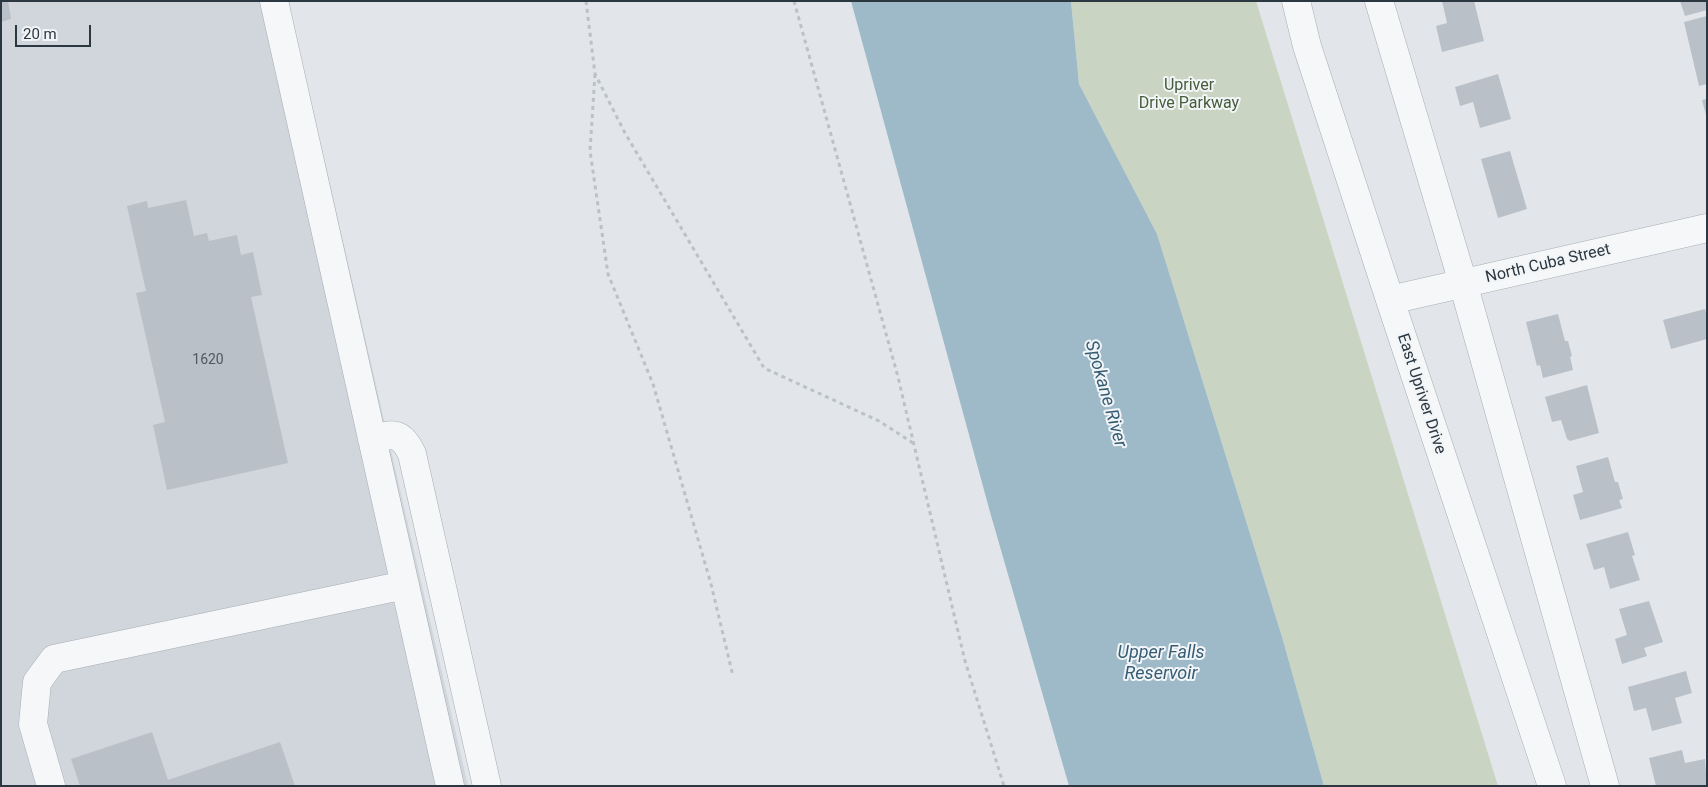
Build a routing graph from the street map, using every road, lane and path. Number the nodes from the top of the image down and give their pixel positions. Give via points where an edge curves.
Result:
1 (274, 1) edge
2 (586, 1) edge
3 (794, 1) edge
4 (1296, 1) edge
5 (1379, 1) edge
6 (595, 74) junction
7 (1707, 228) edge
8 (1463, 283) junction
9 (1390, 300) junction
10 (372, 439) junction
11 (914, 443) junction
12 (405, 586) junction
13 (733, 676) dead end
14 (51, 786) edge
15 (450, 786) edge
16 (487, 786) edge
17 (1004, 786) edge
18 (1552, 786) edge
19 (1605, 786) edge

1 - 10 street
2 - 6 path
3 - 11 path
4 - 9 street, East Upriver Drive via 1307,46
5 - 8 street
6 - 11 path via 625,133 764,368 879,421
6 - 13 path via 590,150 608,274 653,384 711,584
7 - 8 street, North Cuba Street
8 - 9 street, North Cuba Street
8 - 19 street
9 - 18 street, East Upriver Drive
10 - 12 street
10 - 16 street via 398,435 412,454
11 - 17 path via 965,661
12 - 14 street via 54,659 37,682 32,724
12 - 15 street

